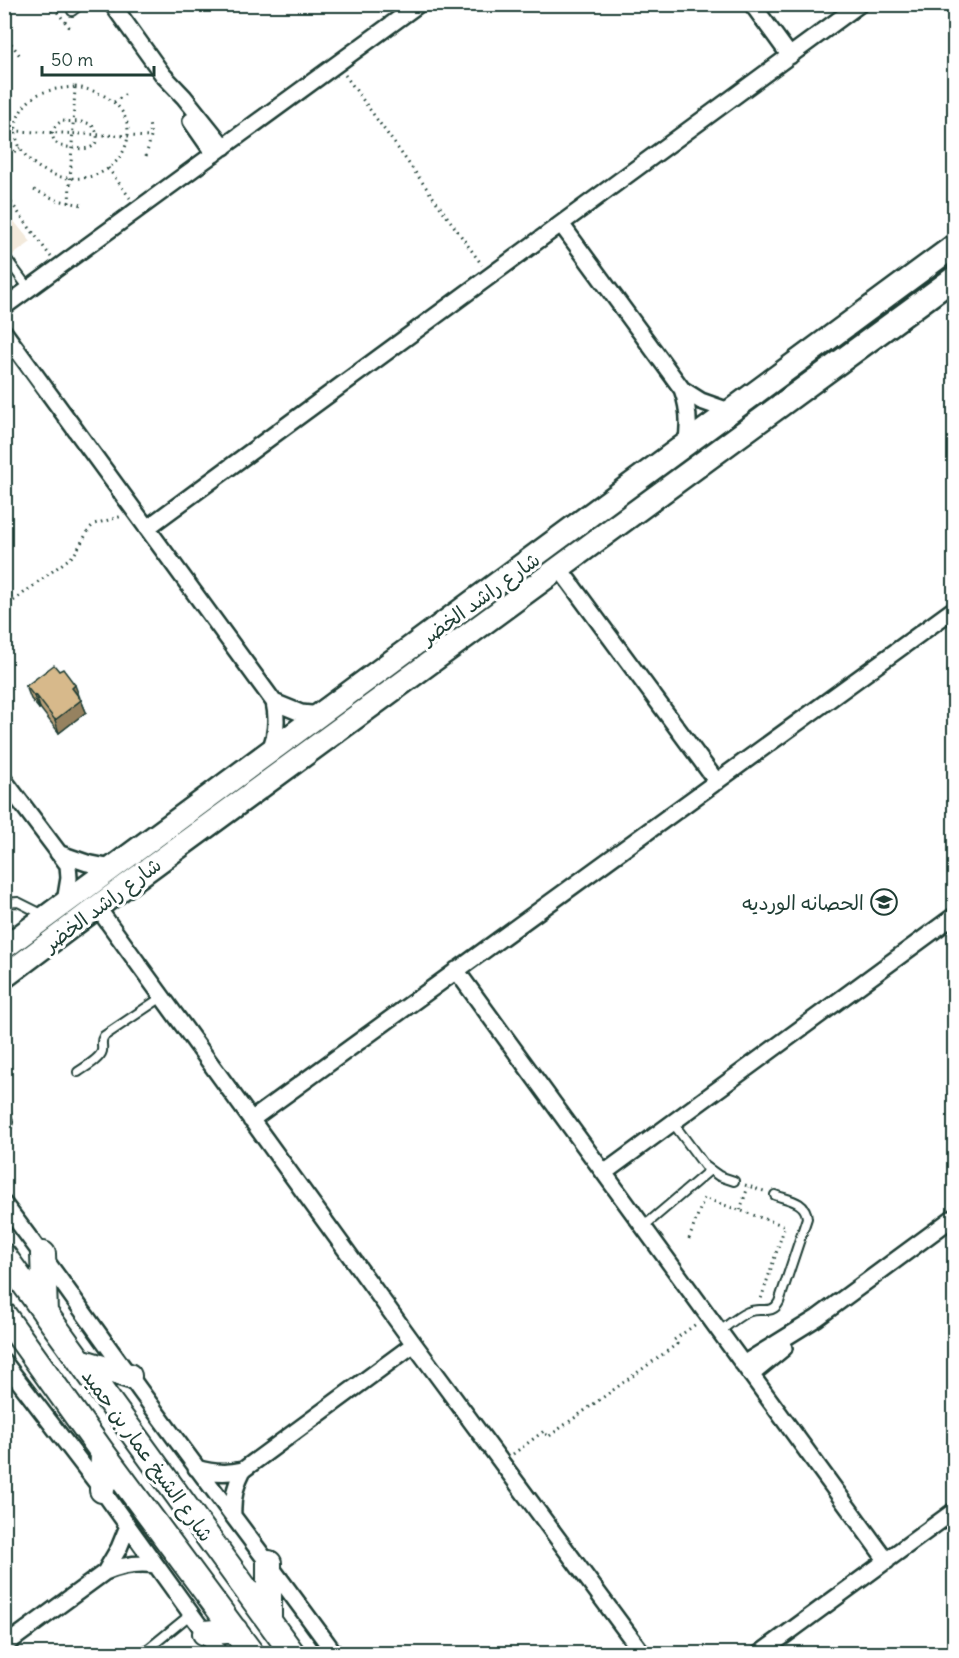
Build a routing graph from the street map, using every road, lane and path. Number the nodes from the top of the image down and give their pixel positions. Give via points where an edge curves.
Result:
1 (12, 4) edge
2 (41, 4) edge
3 (112, 4) edge
4 (419, 4) edge
5 (752, 4) edge
6 (860, 4) edge
7 (70, 28) dead end
8 (4, 29) edge
9 (4, 34) edge
10 (790, 56) junction
11 (21, 57) dead end
12 (337, 64) junction
13 (75, 87) junction
14 (129, 92) dead end
15 (114, 102) junction
16 (4, 115) edge
17 (73, 122) junction
18 (150, 122) dead end
19 (15, 131) junction
20 (52, 132) junction
21 (73, 134) junction
22 (98, 135) junction
23 (129, 136) junction
24 (151, 137) junction
25 (72, 147) junction
26 (20, 148) junction
27 (219, 151) junction
28 (146, 156) dead end
29 (4, 158) edge
30 (108, 168) junction
31 (70, 179) junction
32 (34, 190) dead end
33 (4, 193) edge
34 (69, 203) junction
35 (82, 205) dead end
36 (138, 210) junction
37 (561, 224) junction
38 (954, 246) edge
39 (4, 255) edge
40 (59, 268) junction
41 (490, 276) junction
42 (954, 278) edge
43 (29, 289) junction
44 (4, 307) edge
45 (4, 332) edge
46 (682, 389) junction
47 (732, 412) junction
48 (686, 446) junction
49 (136, 513) junction
50 (147, 528) junction
51 (559, 568) junction
52 (4, 608) edge
53 (954, 609) edge
54 (274, 702) junction
55 (321, 715) junction
56 (269, 752) junction
57 (4, 780) edge
58 (717, 782) junction
59 (58, 853) junction
60 (112, 868) junction
61 (65, 902) junction
62 (4, 903) edge
63 (97, 907) junction
64 (46, 916) junction
65 (954, 916) edge
66 (4, 948) edge
67 (456, 970) junction
68 (4, 977) edge
69 (162, 997) junction
70 (78, 1072) dead end
71 (4, 1106) edge
72 (251, 1119) junction
73 (673, 1123) junction
74 (4, 1135) edge
75 (710, 1170) junction
76 (604, 1173) junction
77 (734, 1181) joint
78 (748, 1186) junction
79 (775, 1195) joint
80 (4, 1204) edge
81 (740, 1210) junction
82 (954, 1218) edge
83 (643, 1227) junction
84 (689, 1239) dead end
85 (43, 1254) junction
86 (4, 1256) edge
87 (757, 1310) junction
88 (45, 1313) junction
89 (4, 1315) edge
90 (708, 1316) junction
91 (719, 1332) junction
92 (414, 1344) junction
93 (80, 1361) junction
94 (4, 1362) edge
95 (747, 1370) junction
96 (129, 1376) junction
97 (104, 1453) junction
98 (501, 1462) junction
99 (196, 1468) junction
100 (243, 1470) junction
101 (102, 1490) junction
102 (954, 1511) edge
103 (233, 1516) junction
104 (128, 1526) junction
105 (886, 1561) junction
106 (269, 1563) junction
107 (155, 1565) junction
108 (105, 1572) junction
109 (269, 1619) junction
110 (198, 1623) junction
111 (235, 1630) junction
112 (4, 1646) edge
113 (142, 1653) edge
114 (220, 1653) edge
115 (252, 1653) edge
116 (294, 1653) edge
117 (335, 1653) edge
118 (643, 1653) edge
119 (759, 1653) edge

1 - 8 path
2 - 7 path via 58,13
3 - 27 street via 172,93
4 - 12 street
5 - 10 street
6 - 10 street
9 - 11 path
10 - 37 street
12 - 27 street
12 - 41 path
13 - 15 path via 95,91
13 - 17 path
13 - 19 path via 47,91 33,98 16,120
14 - 15 path
15 - 23 path via 127,121
16 - 19 path
17 - 20 path via 57,123
17 - 21 path
17 - 22 path via 93,125
18 - 24 path
19 - 20 path
19 - 26 path
20 - 21 path
20 - 25 path via 56,143
21 - 22 path
21 - 25 path
22 - 23 path
22 - 25 path via 88,148
23 - 24 path
23 - 30 path via 124,151
24 - 28 path
25 - 31 path
26 - 29 path
26 - 31 path via 45,172
27 - 36 street
30 - 31 path via 89,177
30 - 36 path
31 - 34 path
32 - 34 path
33 - 40 path
34 - 35 path
36 - 40 street
37 - 41 street
37 - 46 street
38 - 47 street, شارع راشد الخضر
39 - 43 lane
40 - 43 street
41 - 50 street
42 - 51 street, شارع راشد الخضر
43 - 44 street
45 - 49 street
46 - 47 street
46 - 48 street via 689,423
47 - 48 street, شارع راشد الخضر
48 - 55 street, شارع راشد الخضر
49 - 50 street
49 - 52 path via 94,524 74,555
50 - 54 street
51 - 58 street
51 - 63 street, شارع راشد الخضر
53 - 58 street
54 - 55 street via 301,713
54 - 56 street via 276,733
55 - 56 street, شارع راشد الخضر
56 - 60 street, شارع راشد الخضر
57 - 59 street
58 - 67 street
59 - 60 street
59 - 61 street via 68,865
60 - 61 street, شارع راشد الخضر
61 - 64 street, شارع راشد الخضر
62 - 64 lane via 18,903
63 - 68 street, شارع راشد الخضر
63 - 69 street
64 - 66 street, شارع راشد الخضر
65 - 73 street
67 - 72 street
67 - 76 street
69 - 70 lane via 104,1036 101,1054
69 - 72 street
71 - 74 lane via 8,1122
72 - 92 street
73 - 75 lane
73 - 76 street
75 - 77 lane
75 - 83 lane
76 - 83 street
77 - 78 path
78 - 79 path
78 - 81 path
79 - 87 lane via 803,1206 807,1218 777,1306 769,1311
80 - 85 street
81 - 84 path via 704,1198
81 - 87 path via 785,1226
82 - 95 street via 817,1318 803,1333
83 - 90 street
85 - 88 main road
85 - 96 street
86 - 88 main road, شارع الشيخ عمار بن حميد
87 - 91 lane via 747,1312
88 - 93 main road, شارع الشيخ عمار بن حميد
89 - 97 main road, شارع الشيخ عمار بن حميد
90 - 91 street
90 - 98 path via 674,1340 677,1344 548,1437 544,1431
91 - 95 street
92 - 98 street
92 - 100 street
93 - 96 main road
93 - 109 main road, شارع الشيخ عمار بن حميد
94 - 101 street
95 - 105 street
96 - 99 street
97 - 101 main road
97 - 111 main road, شارع الشيخ عمار بن حميد
98 - 118 street
99 - 100 street via 214,1472
99 - 103 street
100 - 103 street via 233,1497
101 - 104 street
102 - 105 street
103 - 106 street
104 - 107 street
104 - 108 street
105 - 119 street
106 - 109 main road
106 - 117 street
107 - 108 street via 135,1563
107 - 110 street
108 - 112 street
109 - 116 main road, شارع الشيخ عمار بن حميد
110 - 111 main road
110 - 113 lane
110 - 114 street
111 - 115 main road, شارع الشيخ عمار بن حميد

